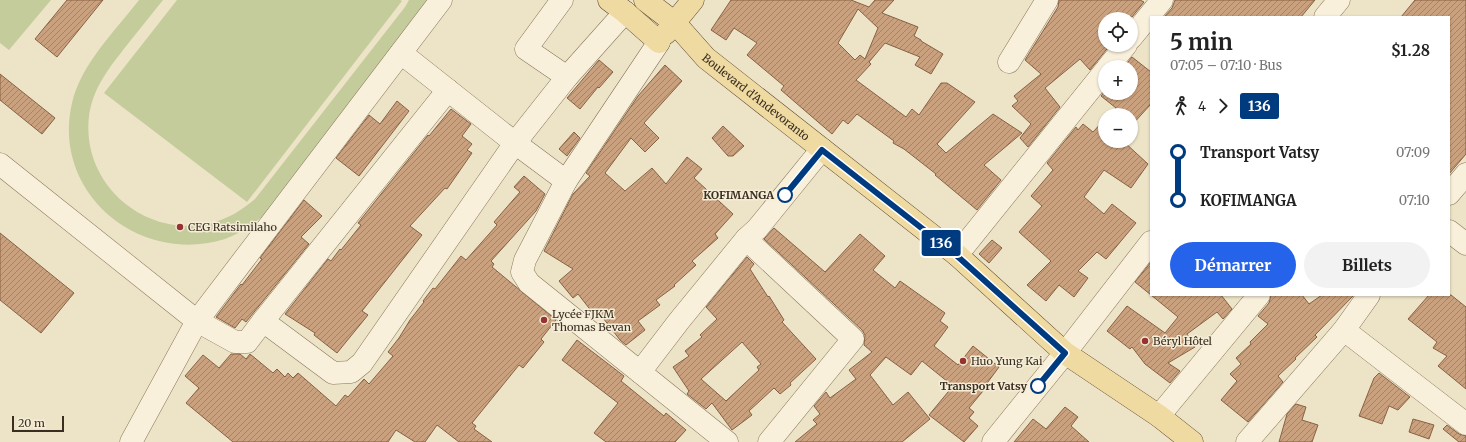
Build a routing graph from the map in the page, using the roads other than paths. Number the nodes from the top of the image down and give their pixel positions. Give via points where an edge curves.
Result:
1 (442, 0) edge
2 (562, 0) edge
3 (645, 0) edge
4 (693, 0) edge
5 (1047, 0) edge
6 (1162, 0) edge
7 (1339, 0) edge
8 (617, 6) edge
9 (1326, 16) edge
10 (675, 23) junction
11 (1138, 29) edge
12 (659, 42) junction
13 (696, 48) junction
14 (1120, 52) edge
15 (401, 53) junction
16 (1114, 60) edge
17 (1009, 62) dead end
18 (567, 77) junction
19 (1098, 79) edge
20 (448, 90) junction
21 (515, 144) junction
22 (822, 150) junction
23 (0, 164) edge
24 (1466, 174) edge
25 (566, 181) junction
26 (1450, 193) edge
27 (1450, 232) edge
28 (746, 239) junction
29 (1150, 243) edge
30 (1466, 244) edge
31 (956, 255) junction
32 (1258, 296) edge
33 (1368, 296) edge
34 (197, 321) junction
35 (264, 321) junction
36 (1344, 330) junction
37 (1065, 353) junction
38 (640, 372) junction
39 (1159, 416) junction
40 (1466, 424) edge
41 (131, 442) edge
42 (727, 442) edge
43 (769, 442) edge
44 (993, 442) edge
45 (1192, 442) edge
46 (1247, 442) edge

1 - 15 street
2 - 18 street via 526,48
3 - 10 main road, Boulevard d'Andevoranto
4 - 10 main road
5 - 17 street
6 - 11 street
7 - 9 street
8 - 12 main road
8 - 18 street
10 - 12 main road
10 - 13 main road, Boulevard d'Andevoranto
12 - 13 main road, Boulevard d'Andevoranto
12 - 25 street
13 - 22 main road, Boulevard d'Andevoranto
14 - 16 street
15 - 20 street
15 - 34 street
18 - 21 street
19 - 31 street
20 - 21 street
20 - 35 street
21 - 25 street
21 - 35 street via 362,362 351,372 333,373
22 - 28 street
22 - 31 main road, Boulevard d'Andevoranto
23 - 34 street
24 - 26 street
25 - 38 street via 522,272 529,283
27 - 30 street
28 - 38 street
28 - 43 street via 853,339
29 - 37 street
31 - 37 main road, Boulevard d'Andevoranto
32 - 39 street
33 - 36 street
34 - 35 street via 235,342 247,342
34 - 41 street
36 - 40 street
36 - 46 street
37 - 39 main road, Boulevard d'Andevoranto
37 - 44 street
38 - 42 street
39 - 45 main road, Boulevard d'Andevoranto

